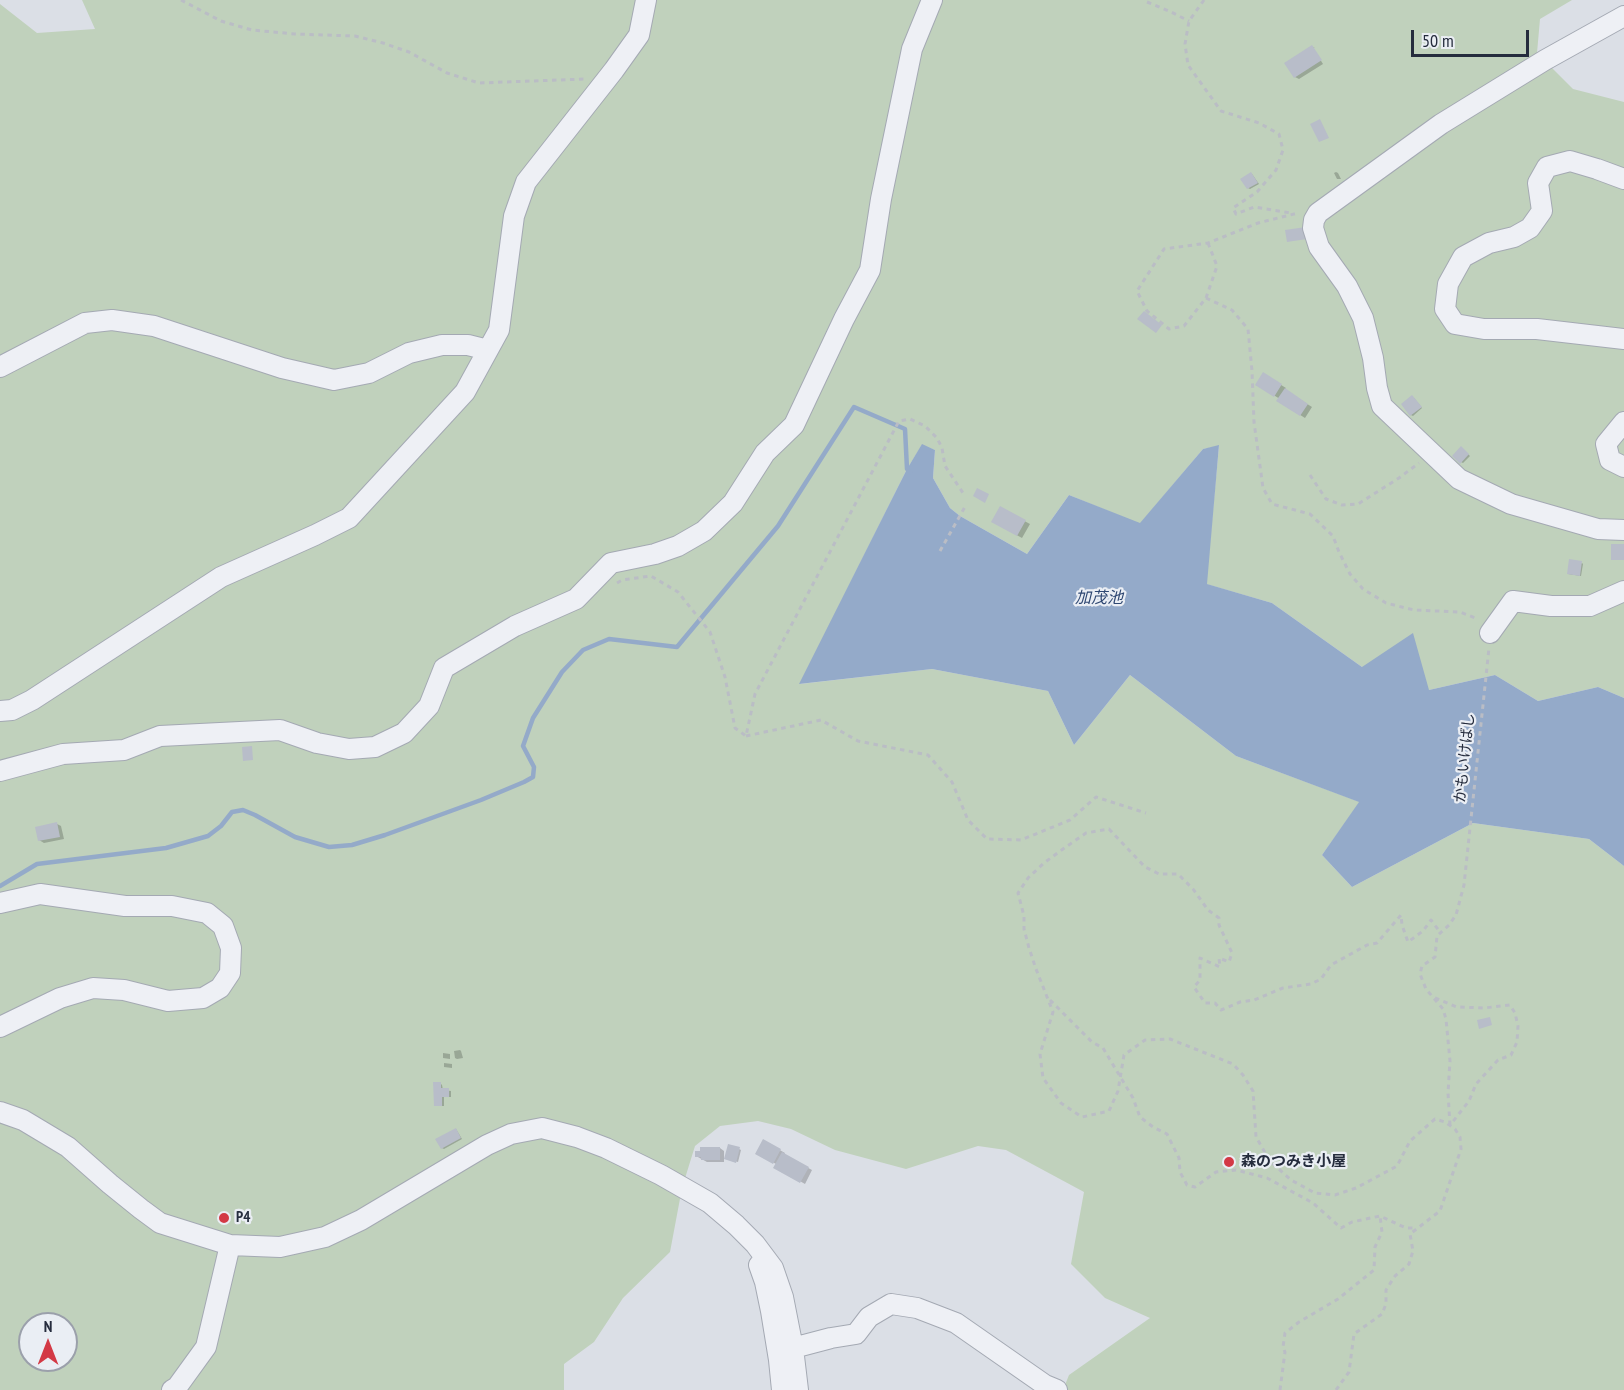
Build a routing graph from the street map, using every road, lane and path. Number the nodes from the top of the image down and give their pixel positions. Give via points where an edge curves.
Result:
1 (181, 0) edge
2 (646, 0) edge
3 (933, 0) edge
4 (1204, 0) edge
5 (1147, 2) dead end
6 (1624, 16) edge
7 (1189, 21) junction
8 (607, 79) junction
9 (1624, 179) edge
10 (1318, 213) junction
11 (1293, 214) junction
12 (1208, 243) junction
13 (1206, 298) junction
14 (1624, 339) edge
15 (488, 350) junction
16 (0, 367) edge
17 (1624, 422) edge
18 (1432, 453) junction
19 (1624, 467) edge
20 (1310, 476) dead end
21 (965, 496) dead end
22 (966, 505) dead end
23 (1624, 530) edge
24 (940, 551) dead end
25 (613, 584) dead end
26 (1624, 591) edge
27 (1490, 633) junction
28 (0, 711) edge
29 (746, 736) junction
30 (0, 771) edge
31 (1146, 813) dead end
32 (0, 903) edge
33 (1440, 932) junction
34 (1434, 997) junction
35 (1048, 999) junction
36 (0, 1027) edge
37 (1121, 1076) junction
38 (0, 1112) edge
39 (1450, 1125) junction
40 (1380, 1216) junction
41 (1417, 1228) junction
42 (755, 1244) junction
43 (230, 1245) junction
44 (793, 1348) junction
45 (172, 1390) edge
46 (782, 1390) edge
47 (798, 1390) edge
48 (1057, 1390) edge
49 (1280, 1390) edge
50 (1336, 1390) edge

1 - 8 path via 221,21 252,30 355,36 383,43 410,52 447,73 479,83
2 - 8 street via 639,35
3 - 30 street via 912,49 870,270 794,425 765,453 733,502 704,531 656,554 611,563 576,599 515,626 444,668 429,706 404,733 375,747 350,749 280,730 160,736 124,750 63,754
4 - 7 path
5 - 7 path
6 - 10 street via 1441,124
7 - 11 path via 1185,44 1188,65 1221,111 1279,134 1283,150 1276,170 1257,192 1233,208 1236,214 1254,207
8 - 15 street via 526,182 514,216 499,330
9 - 14 street via 1570,161 1547,167 1538,183 1542,211 1530,228 1463,257 1448,284 1445,309 1455,324 1484,329 1537,329
10 - 11 path
10 - 18 street via 1313,228 1319,247 1347,286 1363,318 1382,406
11 - 12 path
12 - 13 path via 1216,267
12 - 13 path via 1164,249 1137,291 1147,311 1169,329 1184,326
13 - 27 path via 1232,310 1248,329 1263,488 1272,504 1310,514 1333,536 1350,574 1363,589 1386,603 1414,610 1460,612 1476,617
15 - 16 street via 442,345 410,353 369,373 334,380 282,368 154,326 112,320 85,322
15 - 28 street via 465,392 349,518 221,577 32,700
17 - 19 street via 1606,444 1610,460
18 - 20 path via 1358,504 1342,505 1326,499
18 - 23 street via 1459,479 1511,504 1598,529
21 - 29 path via 945,466 937,438 910,419 899,421 755,694
22 - 24 path
25 - 29 path via 651,576 678,592 710,632 725,677 735,728
26 - 27 street via 1590,606 1513,601
27 - 33 path, かもいけばし via 1464,885 1456,915
29 - 31 path via 821,720 858,741 928,755 952,782 968,820 987,839 1021,840 1070,820 1096,797
32 - 36 street via 40,894 125,906 184,908 207,913 223,926 231,948 230,973 220,988 203,998 168,1001 124,990 93,988 60,998
33 - 34 path via 1435,957 1422,966 1420,974
33 - 35 path via 1431,920 1408,942 1401,915 1377,943 1331,965 1321,979 1221,1010 1215,1003 1206,1003 1194,987 1200,980 1200,958 1220,967 1219,958 1229,962 1232,953 1219,918 1178,874 1159,874 1145,867 1109,829 1086,832 1044,863 1018,893 1029,948
34 - 39 path via 1446,1019
34 - 39 path via 1457,1006 1510,1005 1518,1026 1511,1055 1498,1060 1476,1084 1469,1101
35 - 37 path via 1103,1048
35 - 37 path via 1053,1012 1040,1054 1043,1078 1061,1103 1082,1117 1109,1111
37 - 39 path via 1124,1055 1145,1040 1170,1039 1233,1064 1252,1091 1256,1137 1269,1161 1291,1180 1315,1193 1335,1195 1374,1179 1397,1166 1410,1141 1435,1119
37 - 40 path via 1140,1117 1167,1134 1187,1185 1195,1187 1216,1172 1236,1170 1267,1178 1313,1203 1341,1228
38 - 43 street via 23,1120 68,1147 160,1223
39 - 41 path via 1460,1137 1461,1149 1440,1211
40 - 41 path via 1406,1228
40 - 49 path via 1382,1232 1375,1247 1374,1270 1285,1333
41 - 50 path via 1410,1234 1413,1251 1409,1264 1386,1290 1382,1314 1354,1334 1349,1372
42 - 43 street via 710,1203 661,1175 606,1148 542,1128 511,1134 325,1237 280,1247
42 - 44 street via 773,1268
42 - 46 street via 771,1311
43 - 45 street via 206,1347
44 - 47 street
44 - 48 street via 856,1334 869,1317 891,1304 917,1308 956,1323

